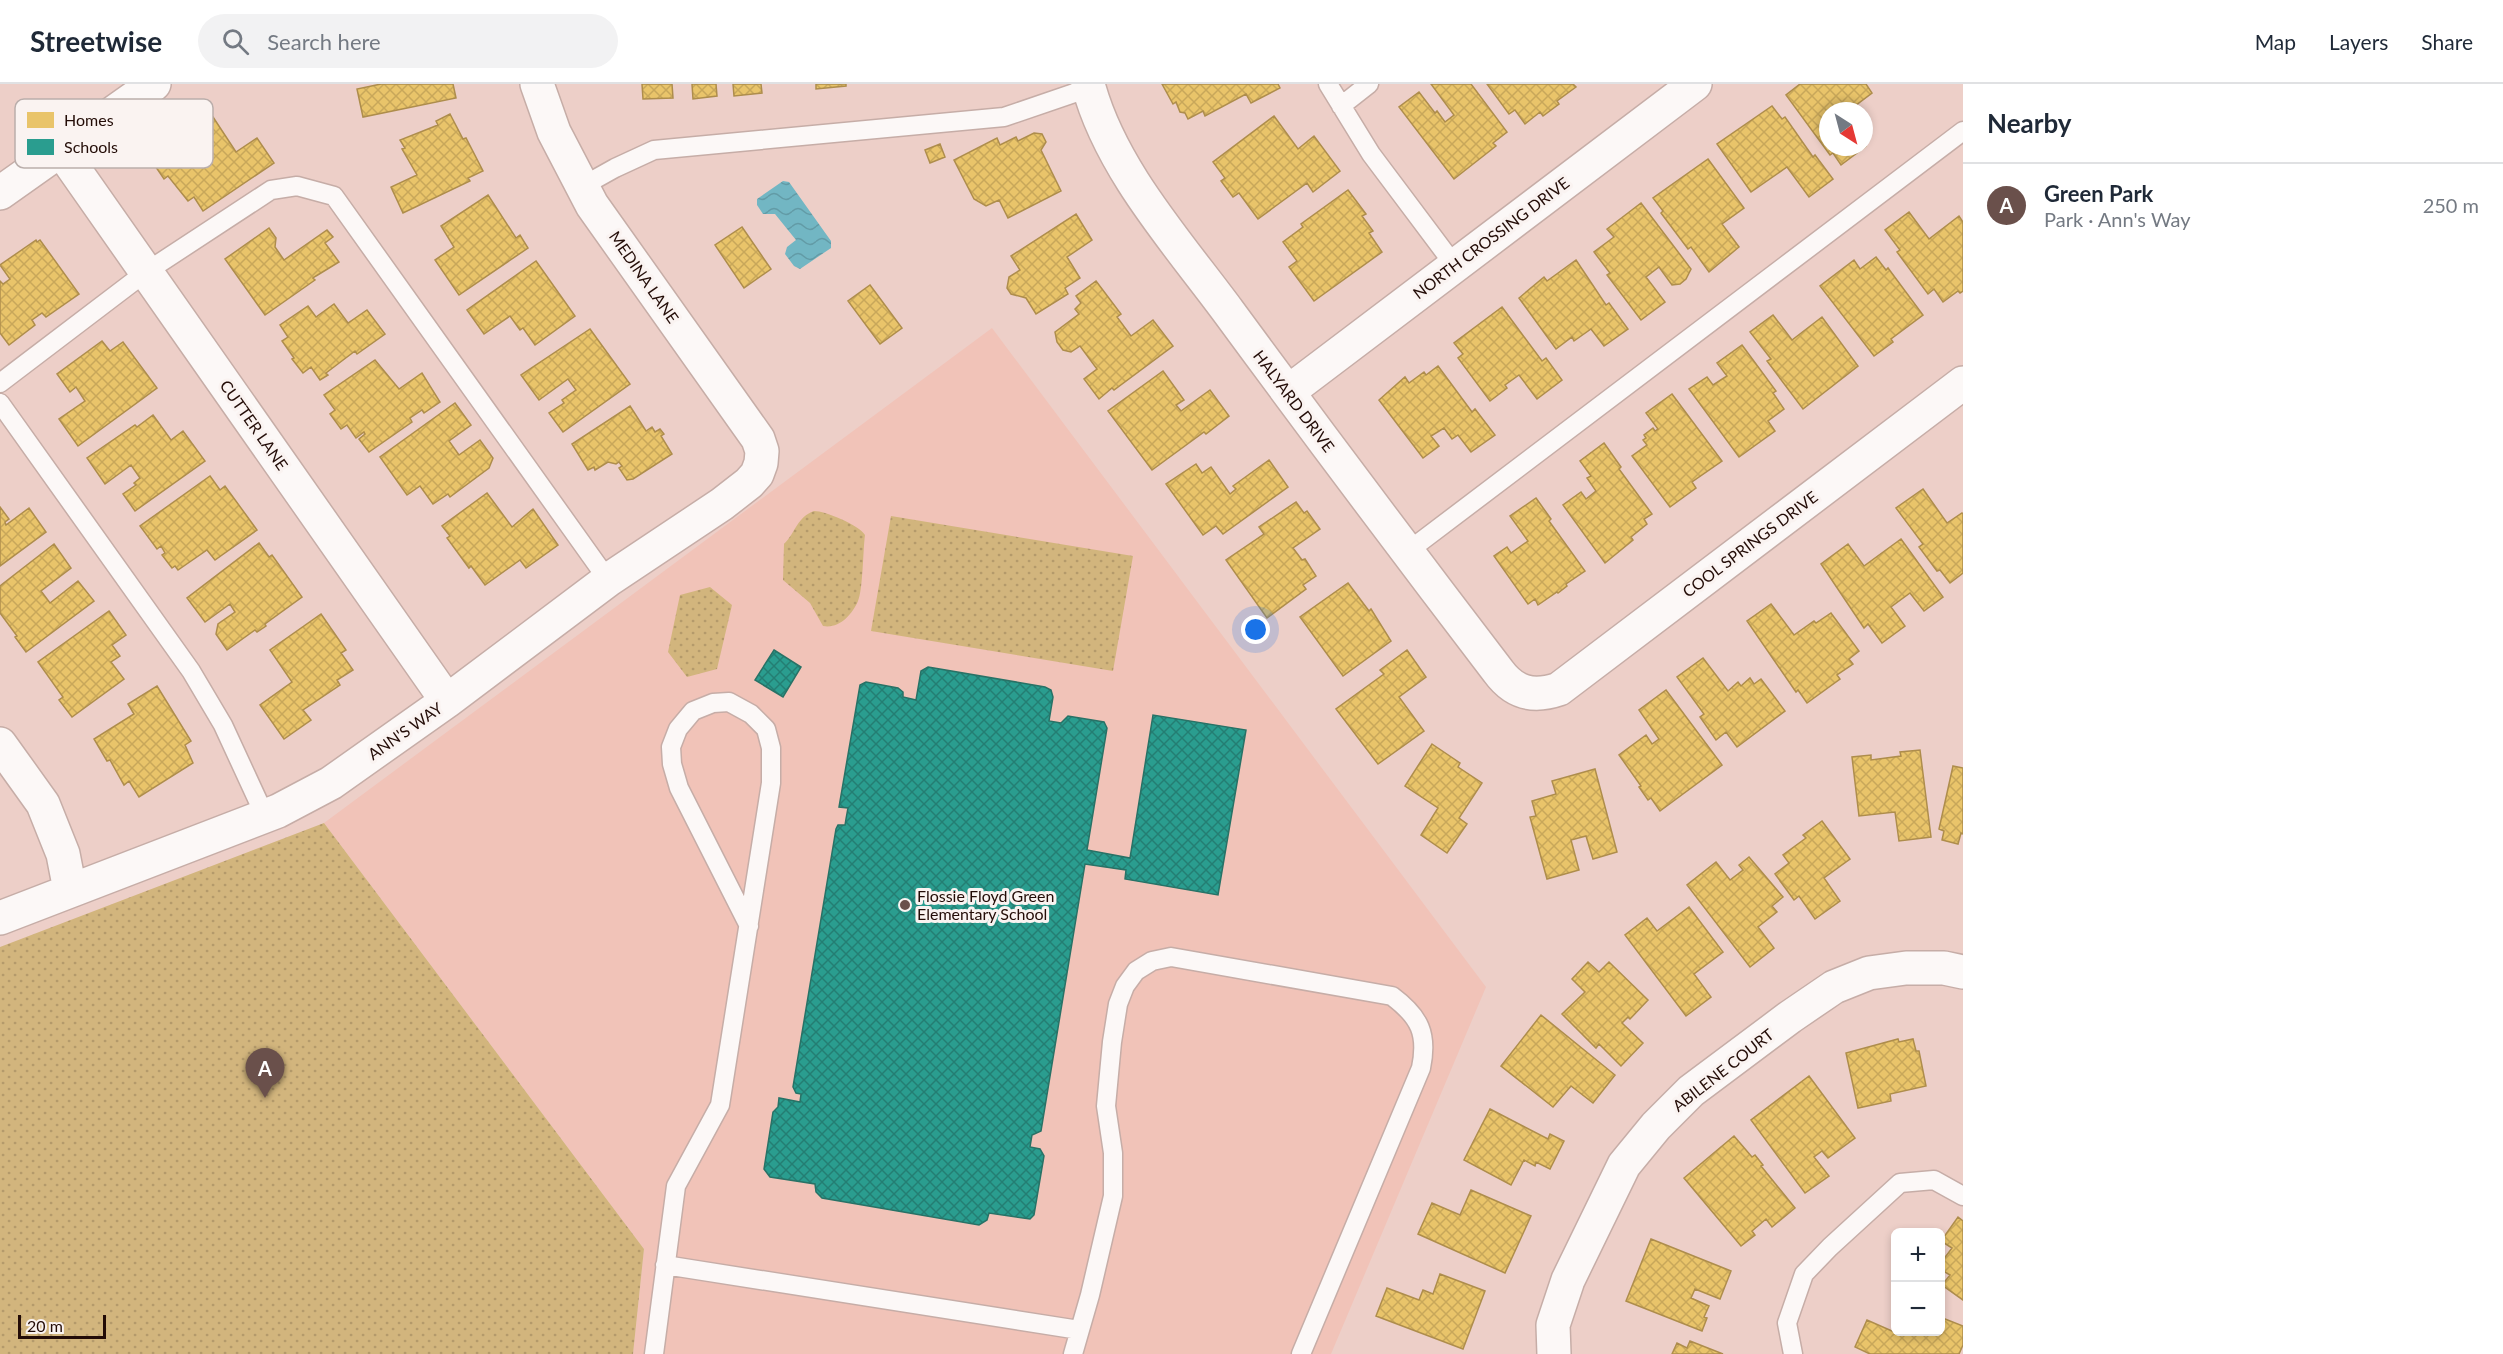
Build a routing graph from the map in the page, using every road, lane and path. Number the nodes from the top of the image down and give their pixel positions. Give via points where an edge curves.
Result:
1 (154, 84) edge
2 (537, 84) edge
3 (1328, 84) edge
4 (1369, 84) edge
5 (1695, 84) edge
6 (1088, 86) edge
7 (132, 99) edge
8 (1341, 106) junction
9 (1963, 130) edge
10 (33, 168) edge
11 (73, 168) edge
12 (581, 187) junction
13 (0, 192) edge
14 (1455, 266) junction
15 (146, 272) junction
16 (0, 383) edge
17 (1963, 383) edge
18 (1288, 393) junction
19 (0, 403) edge
20 (761, 463) joint
21 (1407, 552) junction
22 (608, 580) junction
23 (1531, 694) joint
24 (447, 701) junction
25 (0, 744) edge
26 (265, 816) junction
27 (70, 891) junction
28 (0, 918) edge
29 (748, 926) junction
30 (1963, 972) edge
31 (1963, 1196) edge
32 (665, 1265) junction
33 (1079, 1330) junction
34 (654, 1354) edge
35 (1073, 1354) edge
36 (1301, 1354) edge
37 (1554, 1354) edge
38 (1793, 1354) edge

1 - 7 street
2 - 12 street, MEDINA LANE via 554,132
3 - 8 lane
4 - 8 lane
5 - 14 street, NORTH CROSSING DRIVE
6 - 12 lane via 1004,117 654,150
6 - 18 street, HALYARD DRIVE via 1107,136 1135,184
8 - 14 lane via 1371,154
9 - 21 lane
10 - 13 street
11 - 15 street, CUTTER LANE
12 - 20 street, MEDINA LANE via 758,439
14 - 18 street, NORTH CROSSING DRIVE
15 - 16 lane
15 - 22 lane via 271,190 297,186 334,196
15 - 24 street, CUTTER LANE
17 - 23 street, COOL SPRINGS DRIVE via 1558,689
18 - 21 street, HALYARD DRIVE
19 - 26 lane via 191,671 223,725
20 - 22 street, ANN'S WAY via 750,483
21 - 23 street, HALYARD DRIVE via 1506,682
22 - 24 street, ANN'S WAY
24 - 26 street, ANN'S WAY via 331,783
25 - 27 street via 43,804 63,854
26 - 27 street, ANN'S WAY
27 - 28 street, ANN'S WAY
29 - 29 lane via 771,783 771,748 766,729 751,714 729,702 713,703 693,711 678,729 671,747 672,764 679,788
29 - 32 lane via 720,1105 676,1186
30 - 37 street, ABILENE COURT via 1906,968 1869,973 1834,987 1691,1091 1624,1165 1568,1280 1553,1325
31 - 38 lane via 1934,1180 1900,1183 1830,1247 1804,1274 1787,1323
32 - 33 lane
32 - 34 lane
33 - 35 lane
33 - 36 lane via 1113,1196 1113,1153 1106,1106 1118,1004 1136,971 1152,961 1171,957 1392,996 1409,1008 1421,1029 1425,1047 1421,1068

